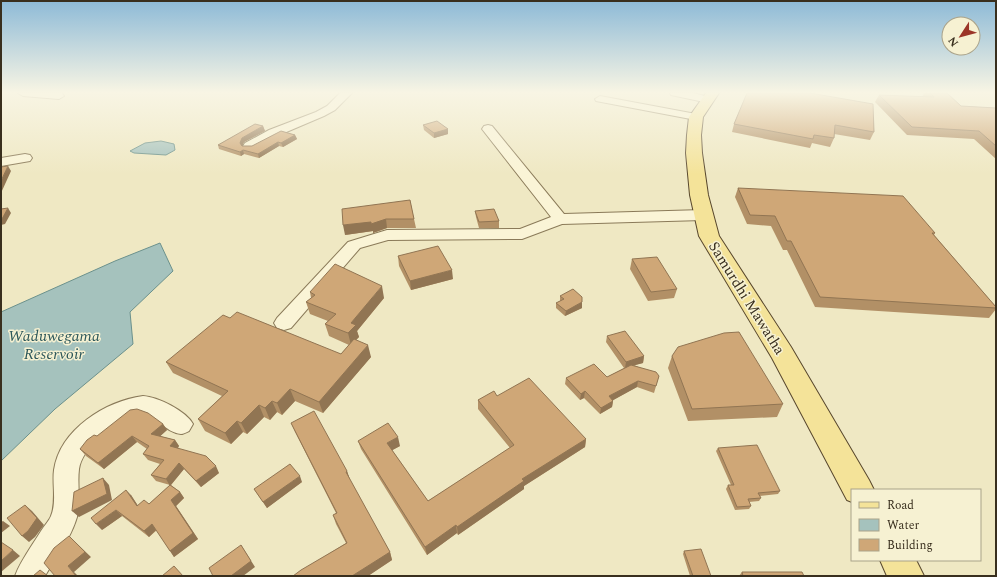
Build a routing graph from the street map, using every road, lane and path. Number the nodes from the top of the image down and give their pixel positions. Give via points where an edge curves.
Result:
1 (305, 120) edge
2 (702, 120) edge
3 (488, 129) dead end
4 (249, 146) edge
5 (25, 158) dead end
6 (1, 162) edge
7 (703, 215) junction
8 (560, 219) junction
9 (284, 323) dead end
10 (181, 424) dead end
11 (857, 489) edge
12 (898, 561) edge
13 (29, 576) edge
14 (906, 576) edge

1 - 4 street via 273,132
2 - 7 main road, Samurdhi Mawatha via 694,153
3 - 8 street
5 - 6 street
7 - 8 street
7 - 11 main road, Samurdhi Mawatha via 709,236 782,354
8 - 9 street via 522,234 387,236 354,245
10 - 13 street via 143,404 128,408 85,434 72,450 68,462 66,513
12 - 14 main road

